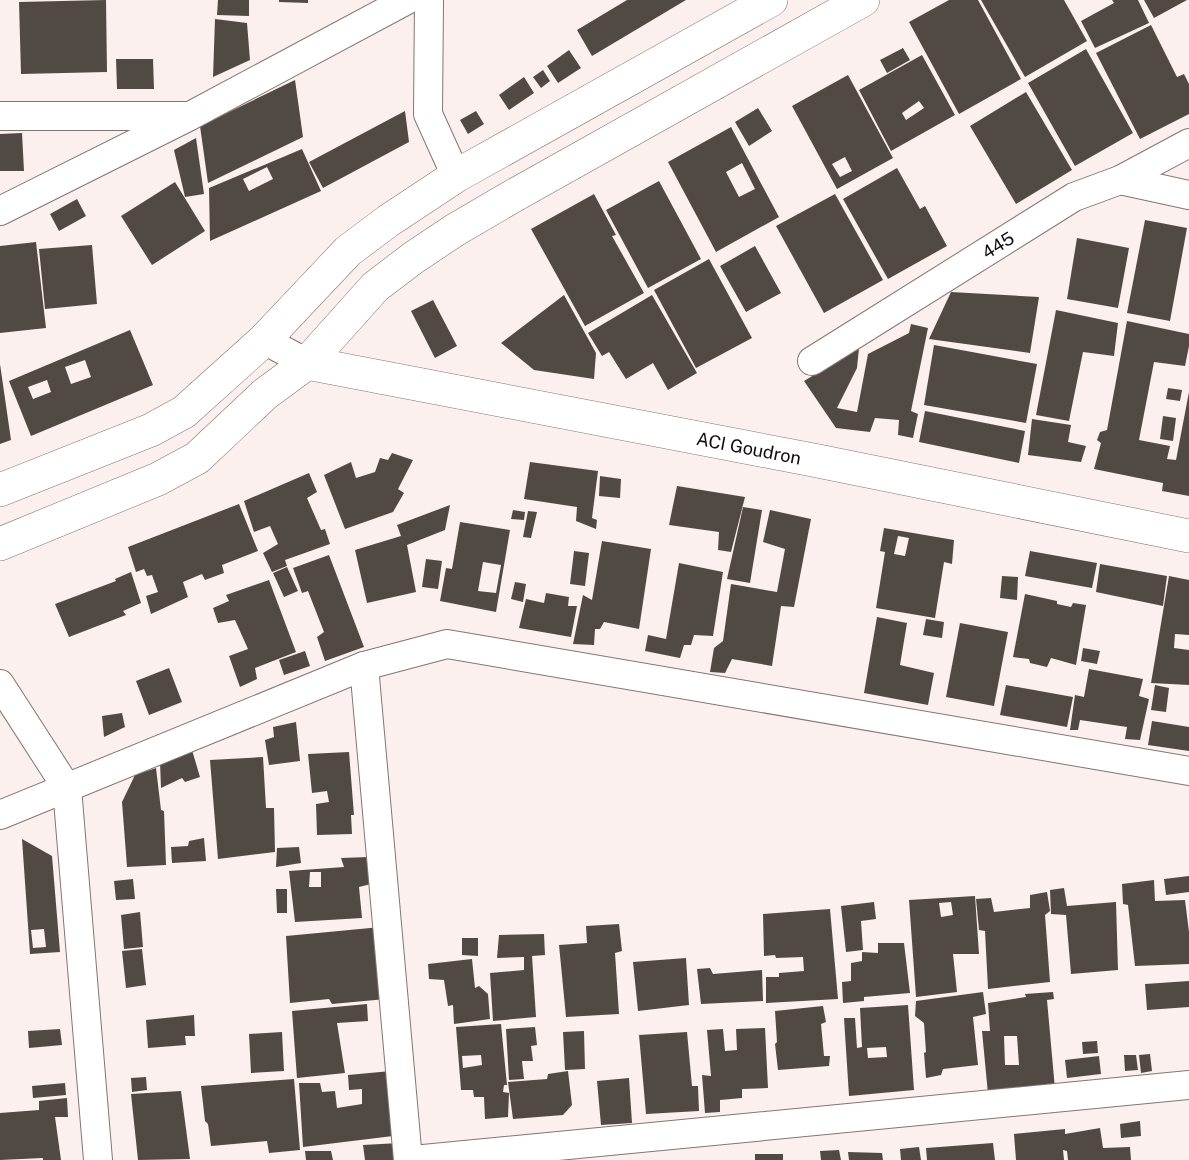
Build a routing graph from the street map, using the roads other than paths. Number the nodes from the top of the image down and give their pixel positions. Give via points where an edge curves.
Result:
1 (407, 0) edge
2 (429, 0) edge
3 (771, 0) edge
4 (863, 0) edge
5 (0, 116) edge
6 (190, 116) junction
7 (1189, 143) edge
8 (456, 176) junction
9 (1120, 180) junction
10 (1189, 195) edge
11 (0, 211) edge
12 (264, 340) junction
13 (812, 361) dead end
14 (307, 363) junction
15 (0, 490) edge
16 (1189, 536) edge
17 (0, 544) edge
18 (364, 666) junction
19 (0, 684) edge
20 (1189, 771) edge
21 (67, 788) junction
22 (0, 815) edge
23 (1189, 1085) edge
24 (98, 1160) edge
25 (408, 1160) edge
26 (413, 1160) edge

1 - 6 street
2 - 8 street via 428,114
3 - 8 main road
4 - 14 main road via 455,230 375,286
5 - 6 street
6 - 11 street
7 - 9 street, 445
8 - 12 main road via 348,251
9 - 10 street
9 - 13 street, 445 via 1074,197
12 - 14 street
12 - 15 main road via 184,412 151,430
14 - 16 main road, ACI Goudron
14 - 17 main road via 265,394 197,458 158,479
18 - 20 street via 447,644
18 - 21 street
18 - 25 street
19 - 21 street
21 - 22 street
21 - 24 street
23 - 26 street

